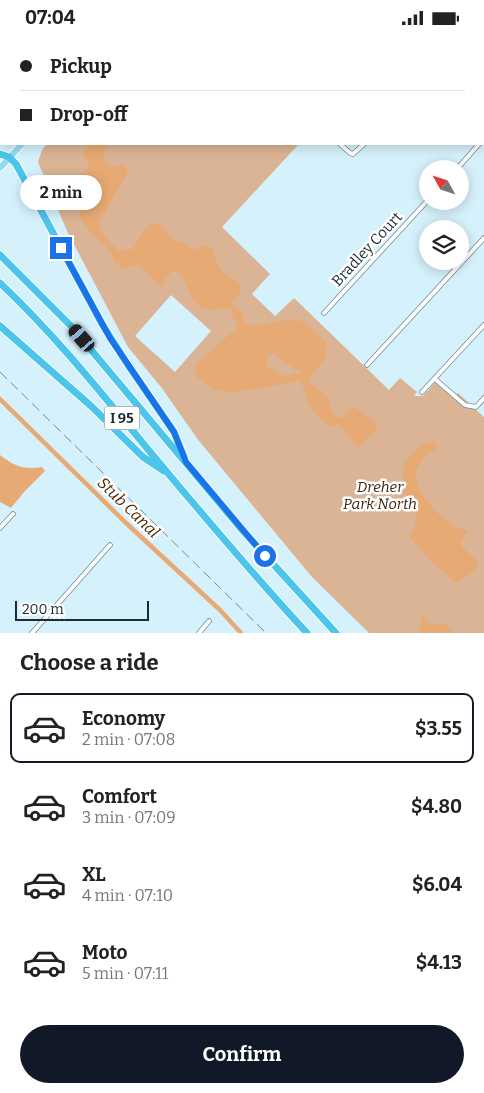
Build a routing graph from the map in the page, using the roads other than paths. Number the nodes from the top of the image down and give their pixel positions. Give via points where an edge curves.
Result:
1 (21, 145) edge
2 (341, 145) edge
3 (363, 145) edge
4 (479, 145) edge
5 (0, 155) edge
6 (9, 157) junction
7 (465, 160) edge
8 (0, 168) edge
9 (419, 210) edge
10 (484, 238) edge
11 (0, 255) edge
12 (0, 283) edge
13 (324, 313) dead end
14 (484, 325) edge
15 (0, 327) edge
16 (367, 365) dead end
17 (435, 379) junction
18 (422, 392) dead end
19 (484, 398) edge
20 (186, 462) junction
21 (170, 475) junction
22 (12, 514) dead end
23 (0, 528) edge
24 (110, 545) dead end
25 (209, 621) dead end
26 (32, 633) edge
27 (198, 633) edge
28 (308, 633) edge
29 (336, 633) edge

1 - 6 main road
2 - 3 street via 350,153
4 - 7 street
5 - 6 highway
6 - 8 main road
6 - 20 highway via 17,166 110,338 174,432
9 - 13 street, Bradley Court
10 - 16 street
11 - 20 highway, I 95 via 71,326
12 - 21 highway, I 95 via 79,366
14 - 17 street
15 - 21 highway via 143,457
17 - 18 street
17 - 19 street via 468,406 476,407
20 - 29 highway, I 95 via 259,550
21 - 28 highway, I 95
22 - 23 street
24 - 26 street
25 - 27 street

